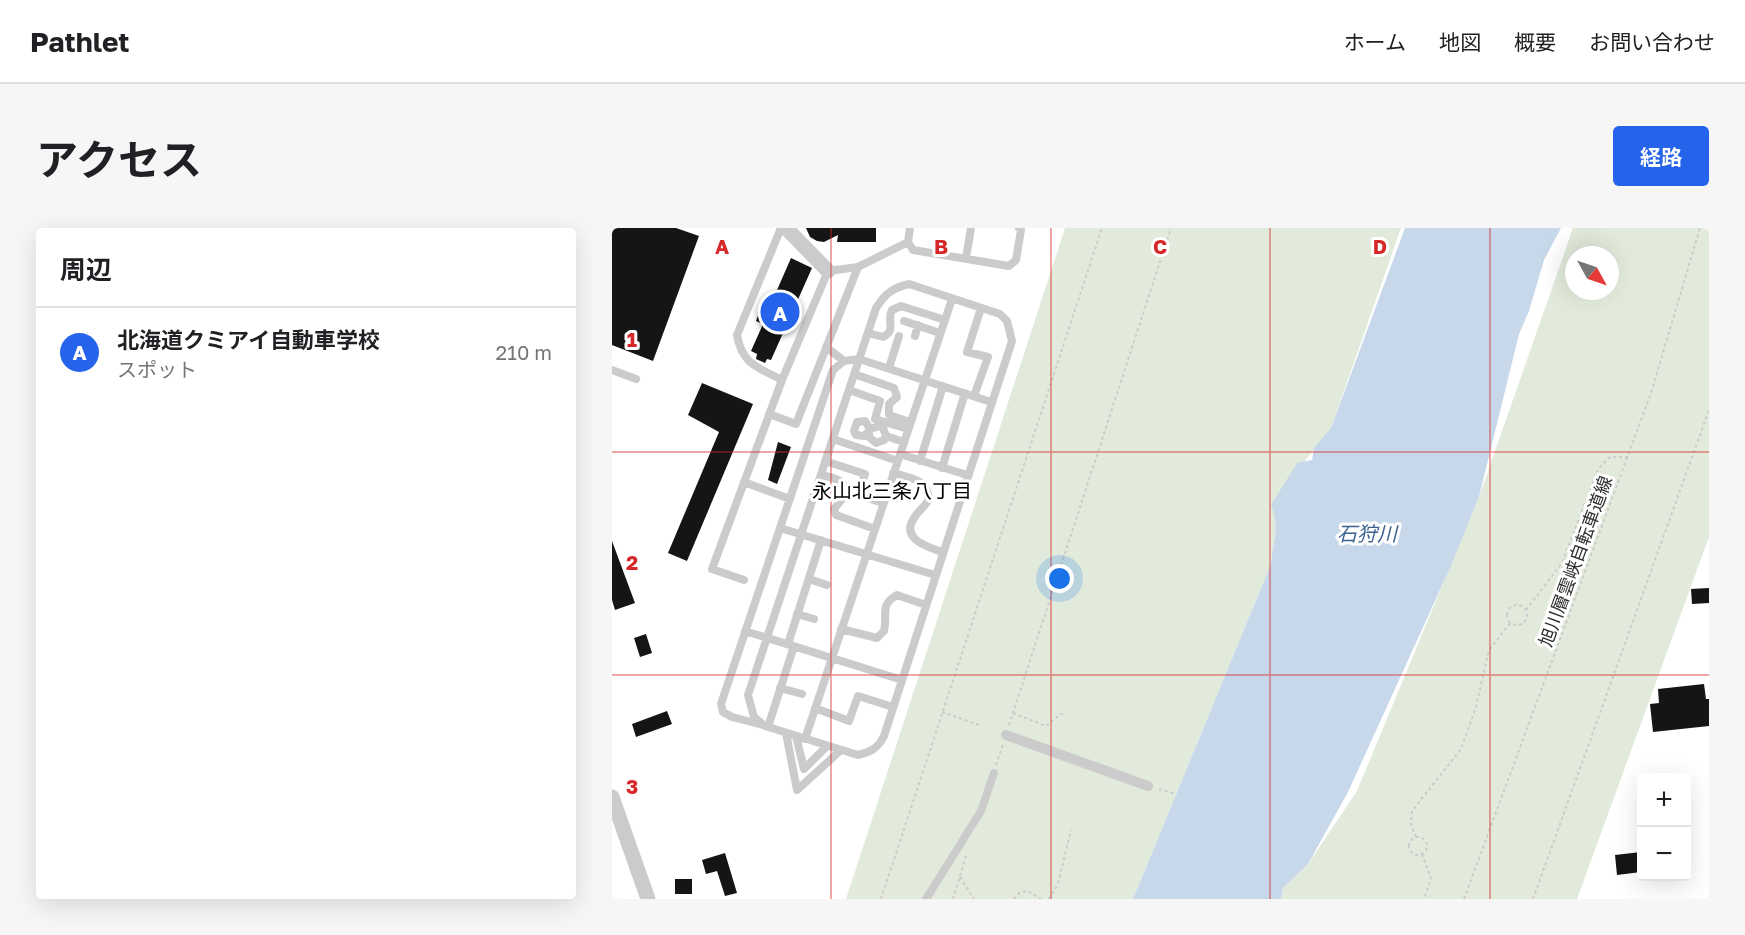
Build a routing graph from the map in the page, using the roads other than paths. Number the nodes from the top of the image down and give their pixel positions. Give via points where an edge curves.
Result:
1 (781, 228) edge
2 (786, 228) edge
3 (910, 228) edge
4 (971, 228) edge
5 (1019, 228) edge
6 (908, 242) junction
7 (966, 258) junction
8 (858, 267) junction
9 (828, 271) junction
10 (952, 299) junction
11 (981, 308) junction
12 (945, 320) junction
13 (904, 321) dead end
14 (918, 325) junction
15 (868, 333) junction
16 (940, 333) junction
17 (899, 336) dead end
18 (915, 336) dead end
19 (826, 347) junction
20 (859, 358) junction
21 (844, 361) junction
22 (889, 368) junction
23 (612, 370) edge
24 (854, 374) junction
25 (636, 379) dead end
26 (782, 380) junction
27 (925, 380) junction
28 (943, 386) junction
29 (849, 390) junction
30 (970, 394) junction
31 (991, 402) junction
32 (769, 414) junction
33 (839, 421) junction
34 (854, 426) junction
35 (909, 426) junction
36 (869, 431) junction
37 (886, 436) junction
38 (833, 439) junction
39 (904, 442) junction
40 (898, 458) junction
41 (825, 461) junction
42 (920, 461) junction
43 (942, 468) junction
44 (894, 473) junction
45 (821, 475) junction
46 (967, 476) junction
47 (744, 482) junction
48 (790, 499) junction
49 (884, 503) junction
50 (780, 528) junction
51 (875, 529) junction
52 (801, 534) junction
53 (821, 540) junction
54 (942, 552) junction
55 (866, 555) junction
56 (935, 575) junction
57 (809, 579) junction
58 (744, 580) dead end
59 (826, 585) dead end
60 (926, 605) junction
61 (797, 614) junction
62 (814, 619) dead end
63 (841, 629) junction
64 (745, 631) junction
65 (767, 638) junction
66 (791, 645) junction
67 (832, 658) junction
68 (902, 680) junction
69 (780, 688) junction
70 (802, 694) dead end
71 (893, 706) junction
72 (815, 708) junction
73 (766, 726) junction
74 (786, 733) junction
75 (1006, 735) road end
76 (801, 738) junction
77 (827, 746) junction
78 (841, 750) junction
79 (994, 773) road end
80 (1148, 786) road end
81 (612, 797) edge
82 (648, 899) edge
83 (926, 899) edge

1 - 26 lane via 737,335 740,352 752,365
2 - 9 street
3 - 6 lane
4 - 7 lane
5 - 7 lane via 1016,260 1008,266
6 - 7 lane via 913,250
6 - 8 lane
8 - 9 lane
8 - 19 lane
9 - 26 lane
10 - 11 lane
10 - 12 lane
10 - 15 lane via 909,284 896,287 885,294 876,308
11 - 30 lane via 967,352 988,357
11 - 31 lane via 1000,314 1007,321 1012,341
12 - 15 lane via 901,306 892,310 889,334 883,338
12 - 16 lane
13 - 14 lane
14 - 16 lane
14 - 18 lane
15 - 20 lane
16 - 27 lane
17 - 22 lane via 900,350
19 - 21 lane
19 - 32 lane via 796,424
20 - 21 lane
20 - 22 lane
20 - 24 lane
21 - 48 lane via 832,370
22 - 27 lane
23 - 25 lane
24 - 29 lane
24 - 35 lane via 894,388 897,397 889,404 889,415
26 - 32 lane
27 - 28 lane
27 - 35 lane
28 - 30 lane
28 - 42 lane
29 - 33 lane
29 - 35 lane via 880,401 875,419
30 - 31 lane
30 - 43 lane
31 - 46 lane
32 - 47 lane
33 - 34 lane
33 - 38 lane
34 - 36 lane via 865,421
34 - 36 lane via 861,437
35 - 39 lane
36 - 37 lane via 879,426
36 - 37 lane via 869,438 876,443
37 - 39 lane
38 - 40 lane
38 - 41 lane
39 - 40 lane
40 - 42 lane
40 - 44 lane
41 - 45 lane
41 - 49 lane via 865,474 858,495
42 - 43 lane
43 - 46 lane
44 - 49 lane
44 - 54 lane via 921,482 928,489 929,499 910,528 920,544
45 - 51 lane via 846,486 847,493 836,504 836,515
45 - 52 lane
46 - 54 lane
47 - 48 lane
47 - 58 lane via 712,569
48 - 50 lane
49 - 51 lane
50 - 52 lane
50 - 64 lane
51 - 55 lane
52 - 53 lane
52 - 65 lane
53 - 55 lane
53 - 57 lane
54 - 56 lane
55 - 56 lane
55 - 63 lane
56 - 60 lane
57 - 59 lane
57 - 61 lane
60 - 63 lane via 897,595 890,599 884,606 884,631 877,638
60 - 68 lane
61 - 62 lane
61 - 66 lane
63 - 67 lane
64 - 65 lane
64 - 73 lane via 721,704 723,712 732,717
65 - 66 lane
65 - 73 lane via 748,695 750,710
66 - 67 lane
66 - 69 lane
67 - 68 lane
67 - 72 lane
68 - 71 lane
69 - 70 lane
69 - 73 lane
71 - 72 lane via 858,696 849,721
71 - 78 lane via 879,745 871,752 858,755
72 - 76 lane
73 - 74 lane
74 - 76 lane
74 - 78 lane via 797,790
75 - 80 street
76 - 77 lane
76 - 77 lane via 804,769
77 - 78 lane
79 - 83 lane via 981,811
81 - 82 street

